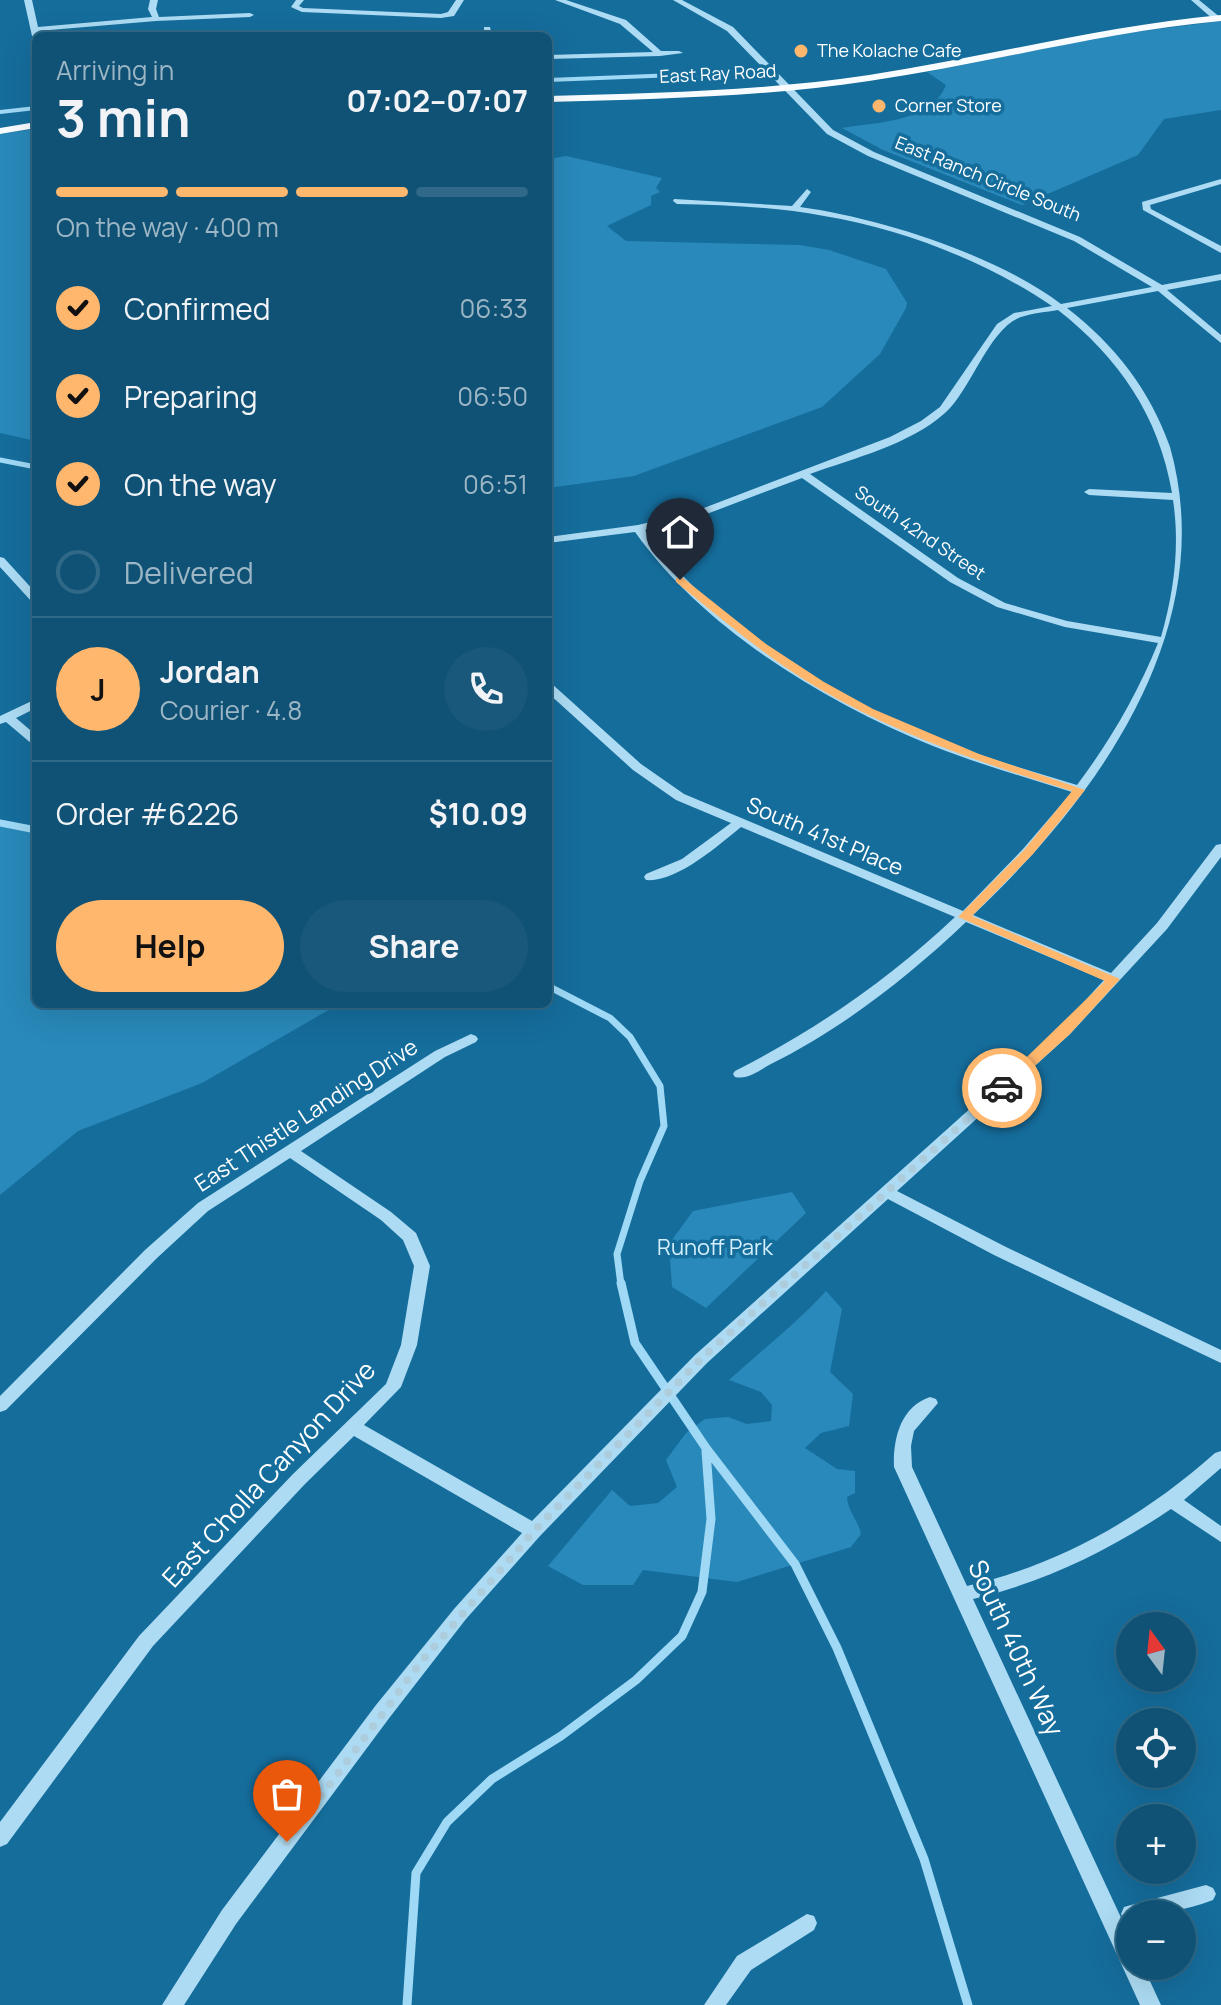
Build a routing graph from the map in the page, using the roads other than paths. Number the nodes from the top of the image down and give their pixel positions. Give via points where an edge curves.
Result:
1 (28, 0) edge
2 (154, 0) edge
3 (300, 0) edge
4 (460, 0) edge
5 (559, 0) edge
6 (677, 0) edge
7 (1195, 0) edge
8 (1206, 9) junction
9 (250, 15) dead end
10 (1220, 15) edge
11 (156, 19) junction
12 (36, 32) edge
13 (679, 53) dead end
14 (660, 54) junction
15 (552, 57) edge
16 (782, 83) junction
17 (552, 89) edge
18 (552, 99) edge
19 (32, 117) edge
20 (0, 121) edge
21 (32, 126) edge
22 (0, 131) edge
23 (1221, 181) edge
24 (807, 192) dead end
25 (677, 201) dead end
26 (795, 208) junction
27 (1221, 250) edge
28 (1221, 277) edge
29 (1160, 288) junction
30 (1061, 306) junction
31 (1221, 340) edge
32 (803, 474) junction
33 (1089, 492) dead end
34 (1179, 497) junction
35 (638, 528) junction
36 (552, 539) edge
37 (0, 560) edge
38 (32, 596) edge
39 (1165, 641) junction
40 (552, 691) edge
41 (32, 705) edge
42 (4, 719) edge
43 (32, 738) edge
44 (1079, 790) junction
45 (737, 824) junction
46 (1221, 848) edge
47 (651, 877) dead end
48 (964, 917) junction
49 (1114, 979) junction
50 (471, 1039) dead end
51 (740, 1074) dead end
52 (291, 1151) junction
53 (887, 1192) junction
54 (1221, 1357) edge
55 (930, 1403) dead end
56 (0, 1406) edge
57 (353, 1427) junction
58 (1221, 1458) edge
59 (1171, 1500) junction
60 (534, 1531) junction
61 (1221, 1535) edge
62 (961, 1595) junction
63 (0, 1838) edge
64 (1206, 1894) dead end
65 (1116, 1900) edge
66 (1184, 1900) edge
67 (807, 1923) dead end
68 (1139, 1980) edge
69 (172, 2005) edge
70 (714, 2005) edge
71 (1151, 2005) edge

1 - 12 street
2 - 11 street
3 - 4 street via 295,7 302,10 441,16 451,14
5 - 14 street via 623,22
6 - 16 street, East Ranch Circle South via 730,29
7 - 8 street
8 - 10 main road, East Ray Road
8 - 16 main road, East Ray Road via 1114,19
9 - 11 street
10 - 16 main road, East Ray Road via 885,75
11 - 12 street
13 - 14 street
14 - 15 street
16 - 17 main road, East Ray Road
16 - 18 main road, East Ray Road
16 - 29 street, East Ranch Circle South via 846,142 1065,233
19 - 20 main road
21 - 22 main road
23 - 27 street via 1145,204 1147,210
24 - 26 street
25 - 26 street
26 - 30 street via 863,221 941,247 1010,274
28 - 29 street
29 - 30 street
29 - 31 street, East Ranch Circle South
30 - 32 street via 1007,320 957,394 925,423
30 - 34 street via 1101,341 1140,390 1165,444
32 - 35 street via 700,513
32 - 39 street, South 42nd Street via 954,580 1001,605 1065,624
33 - 34 street
34 - 39 street via 1182,571
35 - 36 street
35 - 44 street via 680,580 820,685 918,735
37 - 38 street
39 - 44 street via 1134,708
40 - 45 street, South 41st Place via 637,767 680,797
41 - 42 street
42 - 43 street
44 - 48 street
45 - 47 street via 695,859
45 - 48 street, South 41st Place
46 - 49 street
48 - 49 street, South 41st Place
48 - 51 street via 864,1000
49 - 53 street via 1065,1031
50 - 52 street, East Thistle Landing Drive
52 - 56 street, East Thistle Landing Drive via 203,1207
52 - 57 street, East Cholla Canyon Drive via 410,1237 422,1266 409,1345 393,1387
53 - 54 street
53 - 60 street via 701,1359
55 - 62 street, South 40th Way via 902,1434 903,1467
57 - 60 street
57 - 63 street, East Cholla Canyon Drive via 146,1641
58 - 59 street
59 - 61 street
59 - 62 street via 1063,1561
60 - 69 street via 383,1711 229,1917
62 - 65 street, South 40th Way
64 - 66 street
67 - 70 street via 744,1963
68 - 71 street

